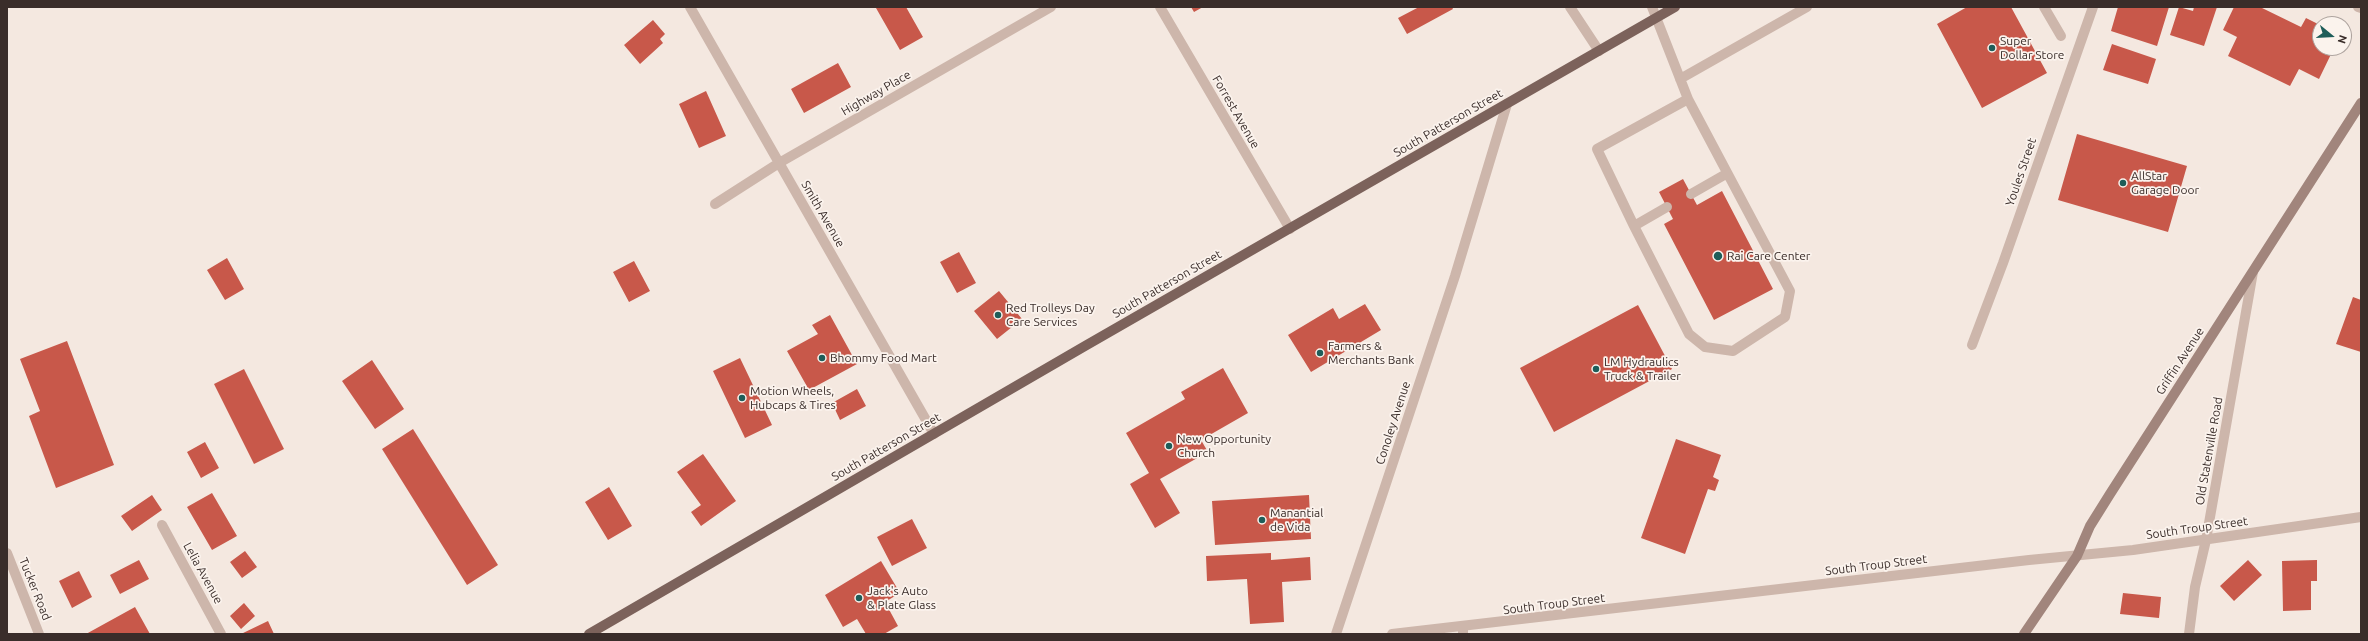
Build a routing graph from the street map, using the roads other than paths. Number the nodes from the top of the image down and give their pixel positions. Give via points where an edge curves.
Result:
1 (690, 7) edge
2 (1051, 7) edge
3 (1160, 7) edge
4 (1570, 7) edge
5 (1652, 7) edge
6 (1675, 7) edge
7 (1807, 7) edge
8 (2044, 7) edge
9 (2093, 7) edge
10 (1657, 18) junction
11 (2060, 36) dead end
12 (1599, 51) junction
13 (1680, 79) junction
14 (1688, 99) junction
15 (2361, 103) edge
16 (1507, 104) junction
17 (779, 163) junction
18 (1726, 174) junction
19 (1691, 194) dead end
20 (715, 204) dead end
21 (1667, 207) dead end
22 (1634, 226) junction
23 (1290, 229) junction
24 (2253, 272) junction
25 (1972, 345) dead end
26 (934, 434) junction
27 (2361, 517) edge
28 (162, 525) dead end
29 (2206, 540) junction
30 (7, 553) edge
31 (2077, 556) junction
32 (1463, 631) edge
33 (39, 634) edge
34 (222, 634) edge
35 (589, 634) edge
36 (1336, 634) edge
37 (1392, 634) edge
38 (2024, 634) edge
39 (2189, 634) edge

1 - 17 street, Smith Avenue
2 - 17 street, Highway Place
3 - 23 street, Forrest Avenue
4 - 12 street
5 - 10 street
6 - 10 main road, South Patterson Street
7 - 13 street
8 - 11 street
9 - 25 street, Youles Street via 2004,262
10 - 12 main road, South Patterson Street
10 - 13 street
12 - 16 main road, South Patterson Street
13 - 14 street
14 - 18 street
14 - 22 street via 1597,149
15 - 24 main road, Griffin Avenue
16 - 23 main road, South Patterson Street
16 - 36 street, Conoley Avenue via 1452,284
17 - 20 street, Highway Place
17 - 26 street, Smith Avenue
18 - 19 street
18 - 22 street via 1790,291 1785,317 1733,351 1705,347 1689,334
21 - 22 street
23 - 26 main road, South Patterson Street
24 - 29 street, Old Statenville Road
24 - 31 main road, Griffin Avenue via 2094,520
26 - 35 main road, South Patterson Street
27 - 29 street, South Troup Street
28 - 34 street, Lelia Avenue
29 - 31 street, South Troup Street
29 - 39 street, Old Statenville Road via 2195,587
30 - 33 street, Tucker Road
31 - 32 street, South Troup Street
31 - 38 main road, Griffin Avenue
32 - 37 street, South Troup Street

